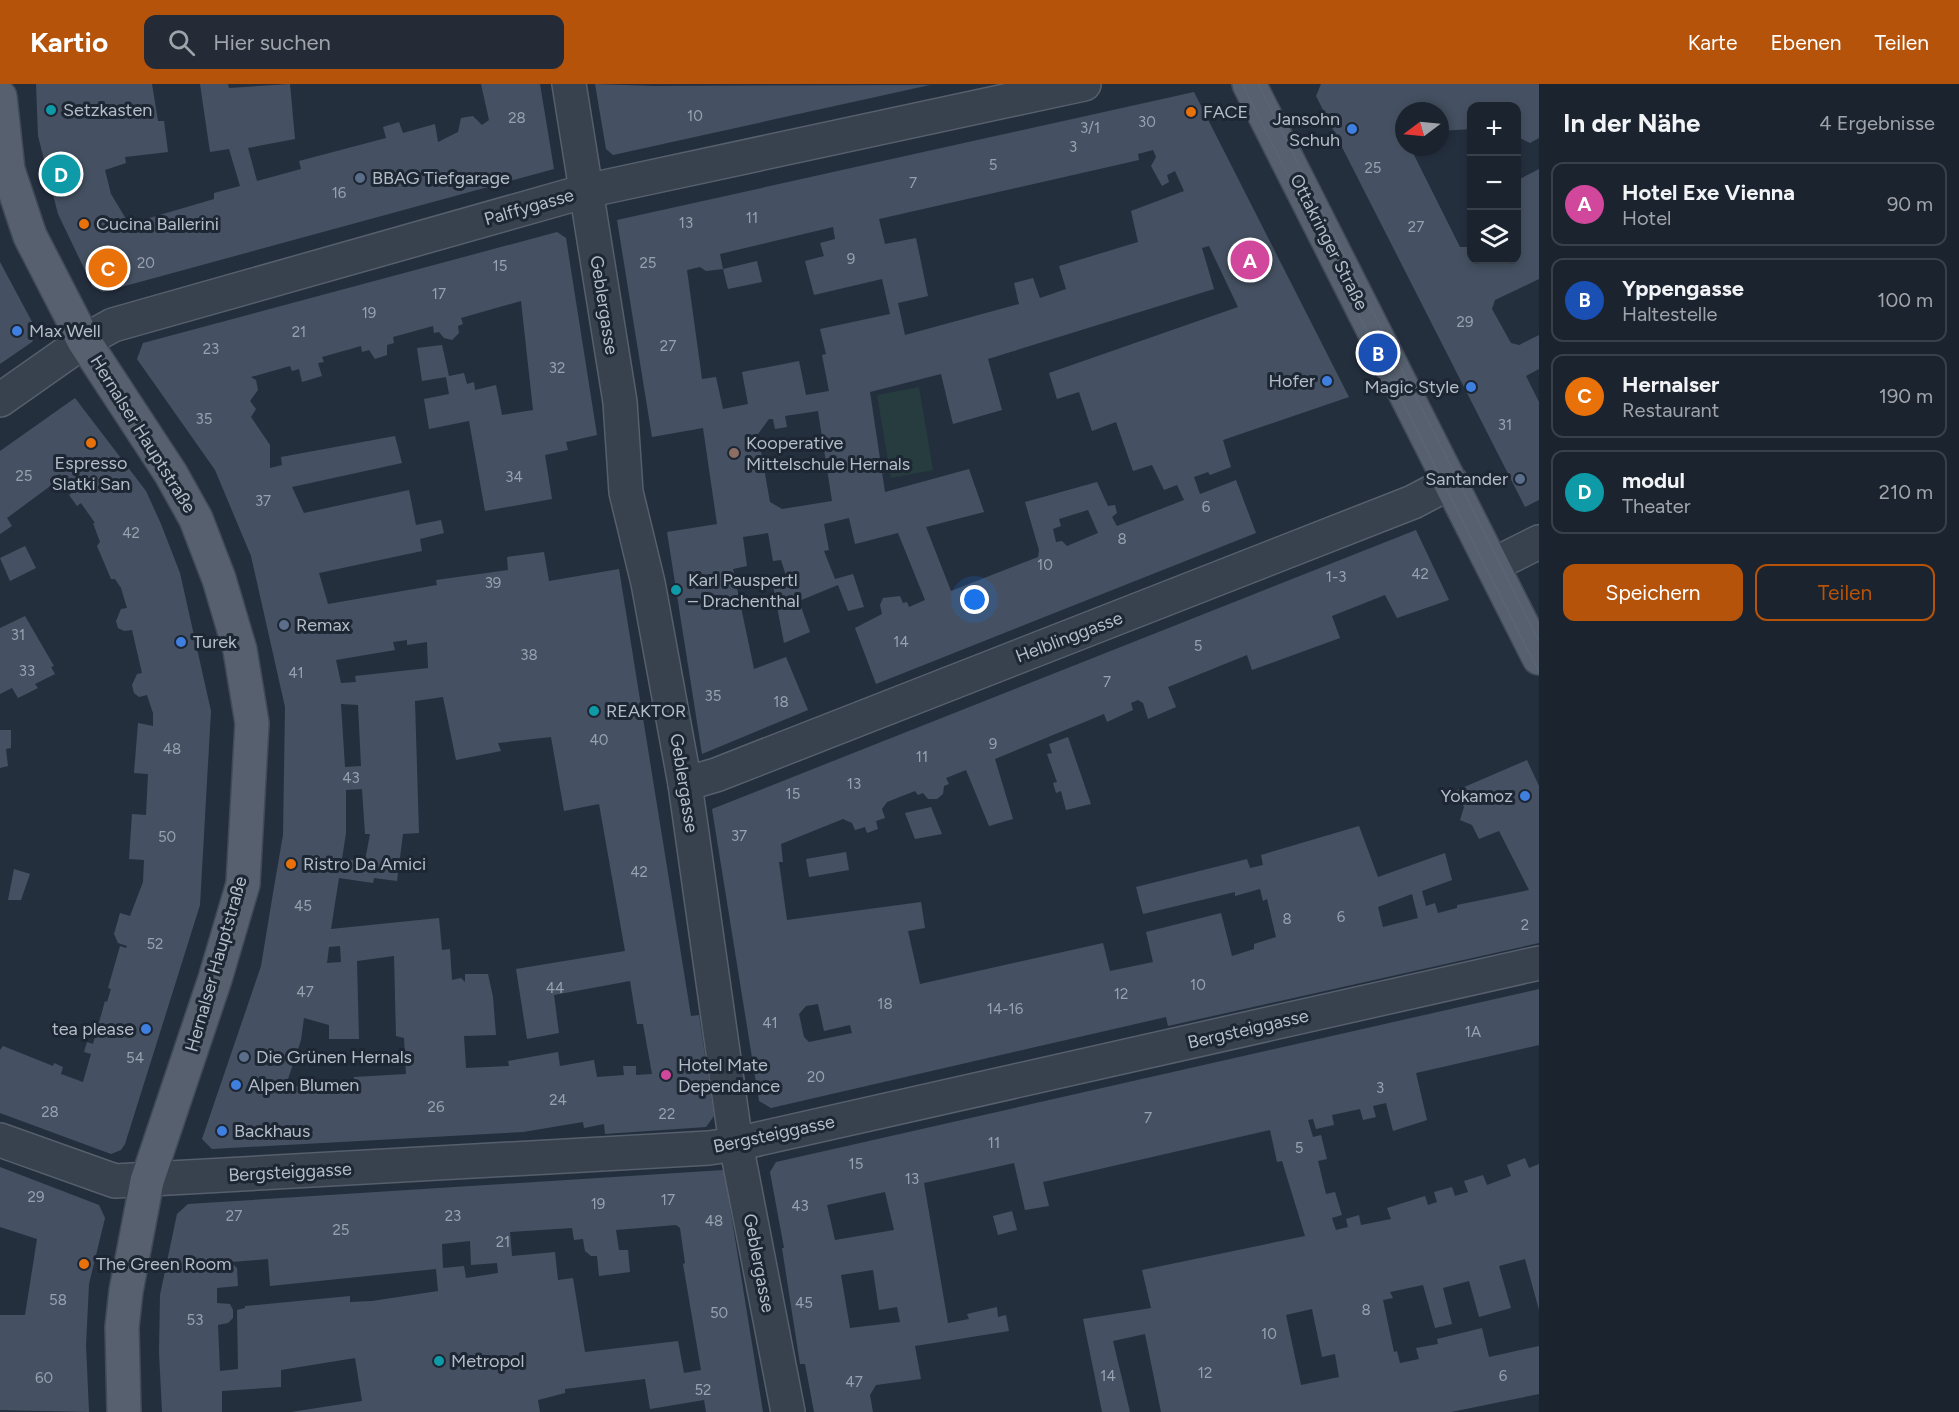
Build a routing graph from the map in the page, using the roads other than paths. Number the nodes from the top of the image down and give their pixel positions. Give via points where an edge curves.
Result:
1 (569, 84) edge
2 (1084, 84) edge
3 (1249, 84) edge
4 (0, 97) edge
5 (586, 191) junction
6 (84, 341) junction
7 (0, 400) edge
8 (1451, 482) junction
9 (1539, 542) edge
10 (1493, 565) junction
11 (1539, 658) edge
12 (685, 784) junction
13 (1539, 963) edge
14 (0, 1140) edge
15 (736, 1144) junction
16 (147, 1181) junction
17 (124, 1412) edge
18 (788, 1412) edge

1 - 5 street, Geblergasse
2 - 5 street, Palffygasse
3 - 8 main road, Ottakringer Straße
4 - 6 main road, Hernalser Hauptstraße via 8,170 30,236
5 - 6 street, Palffygasse via 113,324
5 - 12 street, Geblergasse via 620,402 626,492 648,583
6 - 7 street, Palffygasse
6 - 16 main road, Hernalser Hauptstraße via 196,519 240,650 252,723 243,884 216,979
8 - 10 main road, Ottakringer Straße
8 - 12 street, Helblinggasse via 1413,502 727,771
9 - 10 street
10 - 11 main road, Ottakringer Straße
12 - 15 street, Geblergasse
13 - 15 street, Bergsteiggasse
14 - 16 street, Bergsteiggasse via 115,1181
15 - 16 street, Bergsteiggasse
15 - 18 street, Geblergasse
16 - 17 main road, Hernalser Hauptstraße via 122,1327

